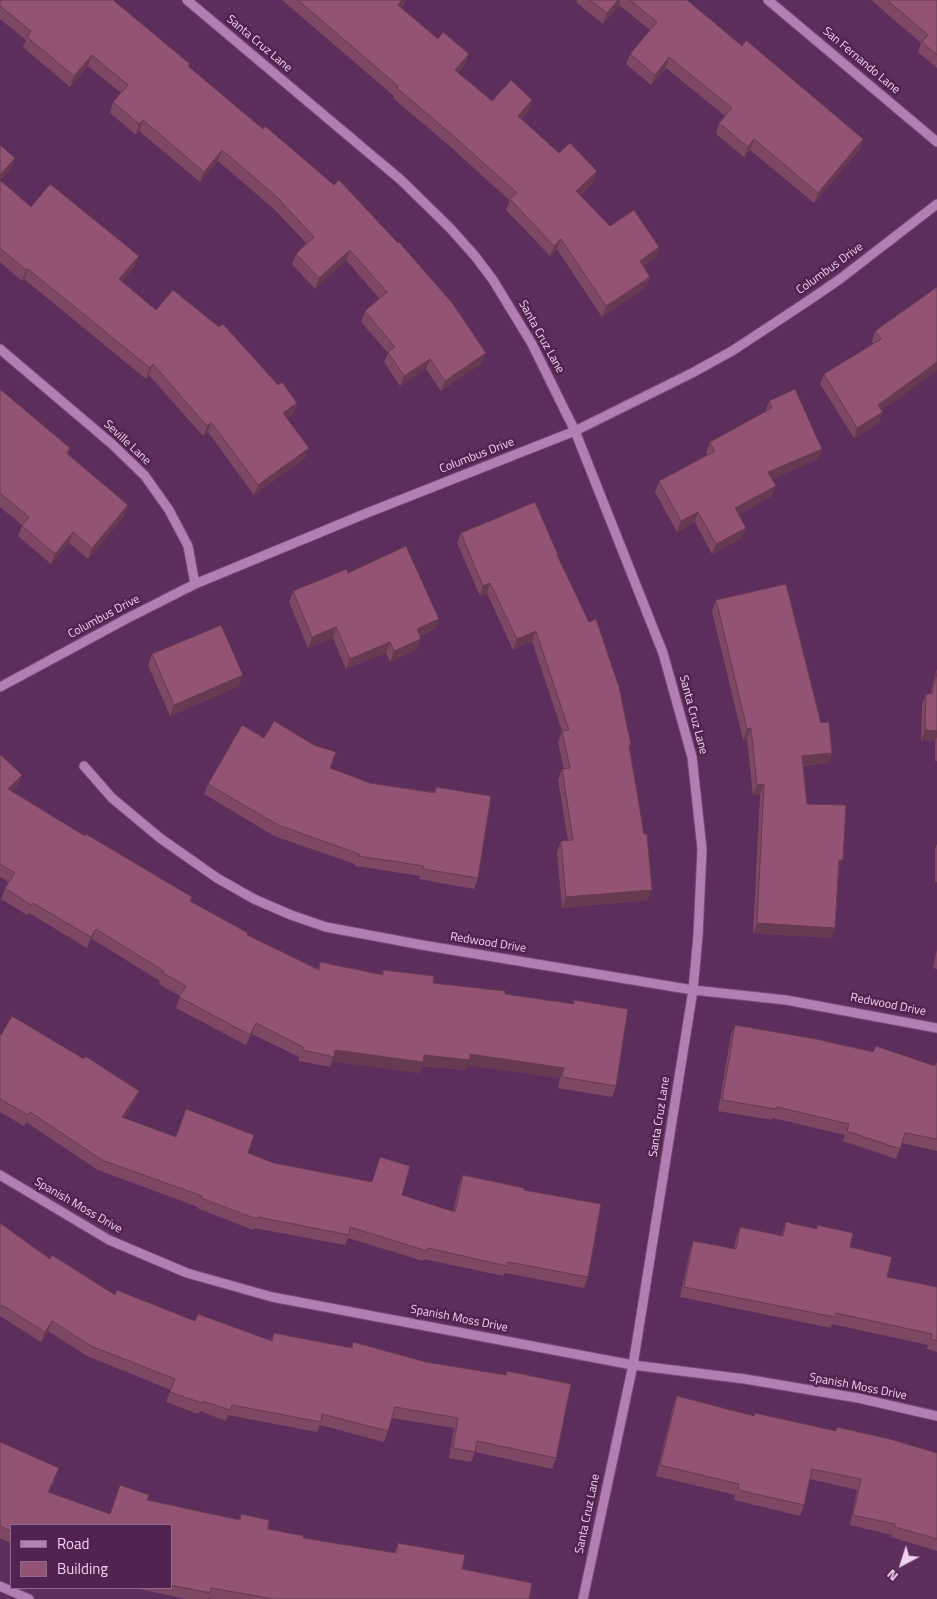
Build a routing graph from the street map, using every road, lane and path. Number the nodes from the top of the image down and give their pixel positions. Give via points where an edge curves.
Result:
1 (187, 0) edge
2 (768, 0) edge
3 (937, 142) edge
4 (937, 204) edge
5 (0, 350) edge
6 (575, 431) junction
7 (196, 584) junction
8 (0, 687) edge
9 (84, 766) dead end
10 (693, 990) junction
11 (937, 1028) edge
12 (0, 1175) edge
13 (633, 1365) junction
14 (937, 1416) edge
15 (0, 1586) edge
16 (29, 1599) edge
17 (583, 1599) edge

1 - 6 street, Santa Cruz Lane via 400,180 450,228 475,256 515,314
2 - 3 street, San Fernando Lane
4 - 6 street, Columbus Drive via 840,279 732,351
5 - 7 street, Seville Lane via 112,444 145,476 169,510 188,546
6 - 7 street, Columbus Drive
6 - 10 street, Santa Cruz Lane via 663,653 692,757 702,849
7 - 8 street, Columbus Drive
9 - 10 street, Redwood Drive via 112,798 160,838 217,878 291,915 326,927
10 - 11 street, Redwood Drive via 786,1000
10 - 13 street, Santa Cruz Lane
12 - 13 street, Spanish Moss Drive via 109,1240 187,1273 272,1297
13 - 14 street, Spanish Moss Drive via 848,1396
13 - 17 street, Santa Cruz Lane
15 - 16 street

